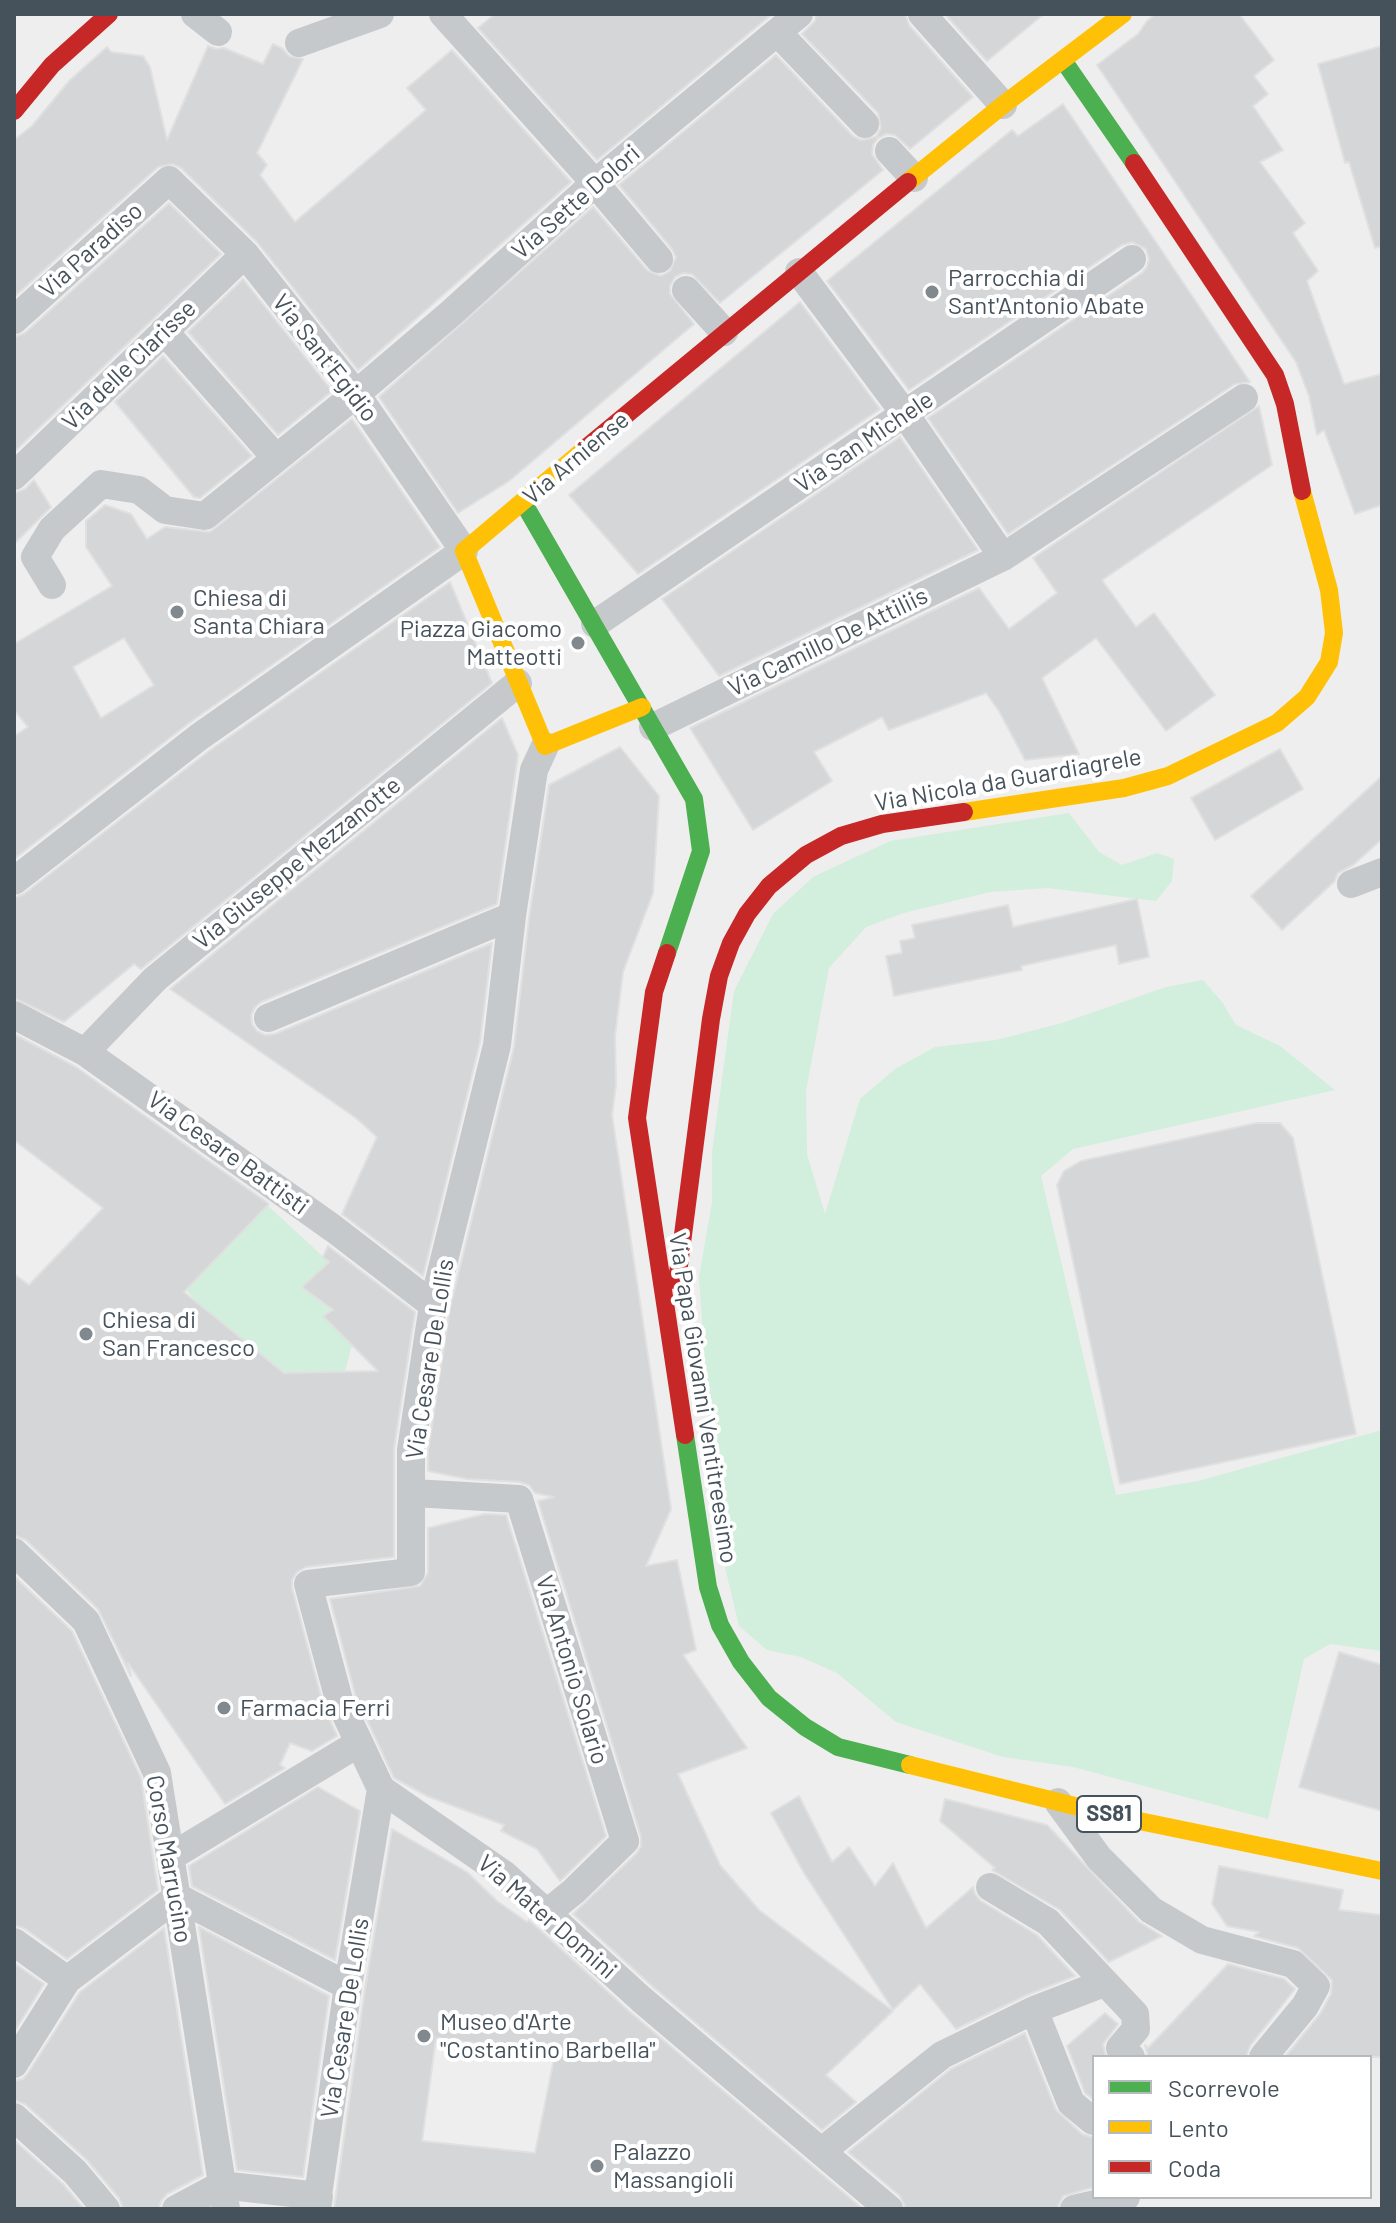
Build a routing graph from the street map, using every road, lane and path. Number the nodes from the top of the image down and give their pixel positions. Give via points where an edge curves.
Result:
1 (109, 14) edge
2 (195, 14) edge
3 (380, 14) edge
4 (443, 14) edge
5 (922, 14) edge
6 (1123, 14) edge
7 (789, 24) edge
8 (218, 32) dead end
9 (299, 43) dead end
10 (1063, 60) junction
11 (1003, 105) junction
12 (14, 111) edge
13 (865, 124) dead end
14 (889, 151) dead end
15 (914, 178) junction
16 (169, 180) joint
17 (595, 183) junction
18 (245, 254) junction
19 (659, 259) dead end
20 (1132, 259) dead end
21 (799, 272) junction
22 (686, 290) dead end
23 (14, 320) edge
24 (164, 331) junction
25 (724, 332) junction
26 (356, 394) junction
27 (1244, 398) dead end
28 (905, 414) junction
29 (276, 458) junction
30 (14, 476) edge
31 (523, 502) junction
32 (464, 551) junction
33 (1003, 557) junction
34 (52, 585) dead end
35 (595, 624) junction
36 (518, 683) junction
37 (648, 717) junction
38 (545, 746) junction
39 (1382, 872) edge
40 (14, 881) edge
41 (1351, 884) dead end
42 (512, 916) junction
43 (14, 1015) edge
44 (268, 1018) dead end
45 (85, 1052) junction
46 (433, 1305) junction
47 (671, 1354) junction
48 (413, 1493) junction
49 (14, 1552) edge
50 (359, 1743) junction
51 (381, 1789) junction
52 (1058, 1802) junction
53 (172, 1856) junction
54 (1382, 1871) edge
55 (990, 1887) dead end
56 (177, 1897) junction
57 (547, 1913) junction
58 (14, 1942) edge
59 (67, 1980) junction
60 (1104, 1983) junction
61 (348, 1986) junction
62 (1034, 2010) junction
63 (1129, 2055) edge
64 (1265, 2055) edge
65 (14, 2064) edge
66 (14, 2117) edge
67 (1092, 2120) edge
68 (822, 2151) junction
69 (224, 2197) edge
70 (1117, 2199) edge
71 (317, 2205) edge
72 (106, 2209) edge
73 (176, 2209) edge
74 (889, 2209) edge
75 (1074, 2209) edge

1 - 12 main road via 52,65
2 - 8 street
3 - 9 street
4 - 17 street
5 - 11 street
6 - 10 main road, Via Arniense
7 - 13 street
7 - 17 street, Via Sette Dolori
10 - 11 main road, Via Arniense
10 - 47 main road, Via Nicola da Guardiagrele via 1275,375 1329,590 1334,633 1329,662 1307,697 1277,723 1168,776 1124,788 882,824 841,836 806,855 769,886 747,914 719,976 679,1252
11 - 15 main road, Via Arniense
14 - 15 street
15 - 21 main road, Via Arniense
16 - 18 street, Via Sant'Egidio
16 - 23 street, Via Paradiso
17 - 19 street
17 - 26 street, Via Sette Dolori
18 - 24 street, Via delle Clarisse
18 - 26 street, Via Sant'Egidio
20 - 28 street, Via San Michele
21 - 25 main road, Via Arniense
21 - 28 street
22 - 25 street
24 - 29 street
24 - 30 street, Via delle Clarisse
25 - 31 main road, Via Arniense
26 - 29 street, Via Sette Dolori
26 - 32 street, Via Sant'Egidio
27 - 33 street, Via Camillo De Attiliis
28 - 33 street
28 - 35 street, Via San Michele
29 - 34 street, Via Sette Dolori via 205,516 165,510 139,490 101,484 52,529 35,557
31 - 32 main road, Via Arniense
31 - 35 main road, Via Papa Giovanni Ventitreesimo
32 - 36 main road
32 - 40 street, Via Arniense via 199,737
33 - 37 street, Via Camillo De Attiliis
35 - 37 main road, Via Papa Giovanni Ventitreesimo
36 - 38 main road
36 - 45 street, Via Giuseppe Mezzanotte via 155,979
37 - 38 main road
37 - 47 main road, Via Papa Giovanni Ventitreesimo via 694,799 701,851 654,992 637,1118
38 - 42 street, Via Cesare De Lollis via 534,770
39 - 41 street
42 - 44 street
42 - 46 street, Via Cesare De Lollis via 497,1045
43 - 45 street, Via Cesare Battisti
45 - 46 street, Via Cesare Battisti
46 - 48 street, Via Cesare De Lollis via 411,1450
47 - 52 main road, Via Papa Giovanni Ventitreesimo / SS81 via 708,1587 727,1637 769,1698 838,1747
48 - 50 street, Via Cesare De Lollis via 411,1572 308,1584 339,1700
48 - 57 street, Via Antonio Solario via 519,1499 625,1841
49 - 53 street, Corso Marrucino via 86,1621 157,1773
50 - 51 street, Via Cesare De Lollis
50 - 53 street
51 - 57 street, Via Mater Domini via 505,1875
51 - 61 street, Via Cesare De Lollis
52 - 54 main road, Via Papa Giovanni Ventitreesimo / SS81
52 - 64 street via 1099,1858 1195,1948 1293,1964 1316,1986
53 - 56 street, Corso Marrucino
55 - 60 street via 1048,1922
56 - 59 street
56 - 61 street
56 - 69 street, Corso Marrucino
57 - 68 street, Via Mater Domini
58 - 59 street
59 - 65 street
60 - 62 street
60 - 63 street via 1139,2010 1136,2029 1120,2048
61 - 71 street, Via Cesare De Lollis
62 - 67 street via 1071,2103
62 - 68 street via 942,2055
66 - 72 street via 75,2172
68 - 74 street, Via Mater Domini
69 - 71 street
69 - 73 street
70 - 75 street

